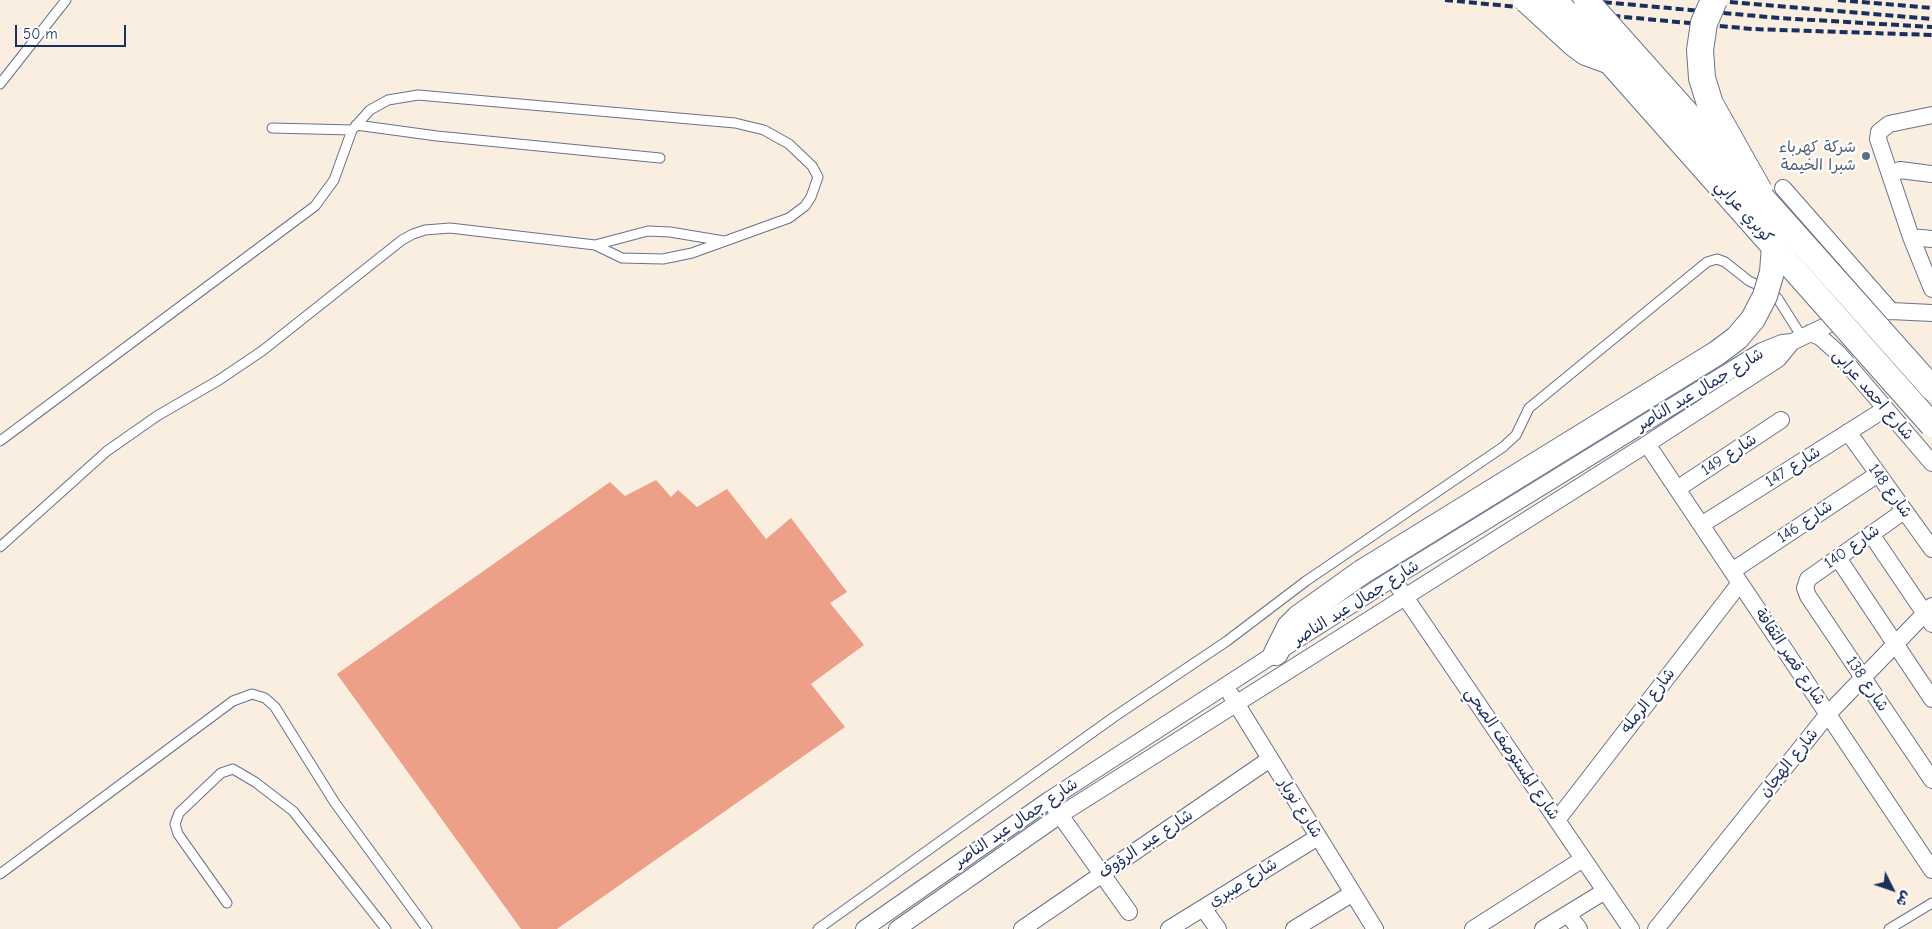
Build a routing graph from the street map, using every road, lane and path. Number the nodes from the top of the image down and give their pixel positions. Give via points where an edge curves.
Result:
1 (66, 0) edge
2 (1528, 0) edge
3 (1554, 0) edge
4 (1586, 0) edge
5 (1714, 0) edge
6 (1608, 60) junction
7 (0, 84) edge
8 (1932, 115) edge
9 (354, 127) junction
10 (272, 128) dead end
11 (660, 158) dead end
12 (1932, 174) edge
13 (1890, 175) junction
14 (1771, 190) junction
15 (1911, 237) junction
16 (1932, 239) edge
17 (725, 241) junction
18 (595, 246) junction
19 (1774, 246) junction
20 (1932, 289) edge
21 (1891, 311) junction
22 (1932, 313) edge
23 (1801, 337) junction
24 (1932, 388) edge
25 (1885, 409) junction
26 (1781, 420) dead end
27 (1932, 424) edge
28 (1848, 432) junction
29 (0, 441) edge
30 (1647, 444) junction
31 (1932, 463) edge
32 (1878, 474) junction
33 (1677, 489) junction
34 (1904, 511) junction
35 (1701, 525) junction
36 (1871, 534) junction
37 (0, 547) edge
38 (1932, 549) edge
39 (1838, 558) junction
40 (1736, 577) junction
41 (1392, 579) junction
42 (1805, 588) joint
43 (1404, 596) junction
44 (1930, 615) edge
45 (1895, 644) junction
46 (1276, 653) junction
47 (1863, 678) junction
48 (1226, 686) junction
49 (1932, 699) edge
50 (1236, 703) junction
51 (1828, 714) junction
52 (1270, 759) junction
53 (1932, 780) edge
54 (1050, 800) junction
55 (1060, 815) junction
56 (1556, 820) junction
57 (1318, 837) junction
58 (1583, 859) junction
59 (1932, 870) edge
60 (2, 871) edge
61 (1102, 874) junction
62 (1605, 891) junction
63 (1353, 893) junction
64 (227, 902) dead end
65 (1932, 903) edge
66 (1204, 908) junction
67 (1129, 912) dead end
68 (1568, 914) junction
69 (916, 924) edge
70 (386, 929) edge
71 (427, 929) edge
72 (818, 929) edge
73 (864, 929) edge
74 (897, 929) edge
75 (1022, 929) edge
76 (1169, 929) edge
77 (1218, 929) edge
78 (1294, 929) edge
79 (1375, 929) edge
80 (1473, 929) edge
81 (1543, 929) edge
82 (1579, 929) edge
83 (1631, 929) edge
84 (1656, 929) edge
85 (1889, 929) edge

1 - 7 lane
2 - 6 main road, bridge via 1575,44
3 - 6 main road, كوبري عرابي, bridge
4 - 14 main road, كوبري عرابي, bridge
5 - 14 main road, bridge via 1704,23 1701,41 1702,78 1710,104
6 - 19 main road, كوبري عرابي, bridge
8 - 13 street via 1889,124 1879,132 1879,145
9 - 10 lane
9 - 11 lane
9 - 17 lane via 370,110 384,102 418,95 735,123 764,130 789,144 812,166 818,176 814,191 805,206 789,218
9 - 29 lane via 334,180 315,206
12 - 13 street via 1900,170
13 - 15 street
14 - 21 street
14 - 24 main road, كوبري عرابي, bridge
15 - 16 street
15 - 20 street
17 - 18 lane via 648,231
17 - 18 lane via 663,259 622,258
18 - 37 lane via 450,228 413,234 262,351 107,451
19 - 27 main road, كوبري عرابي, bridge
19 - 46 main road, bridge via 1772,272 1765,296 1753,319 1731,343 1362,572 1299,617 1289,627
21 - 22 street
21 - 23 street via 1836,321
23 - 25 street, شارع احمد عرابى via 1820,337 1838,353
23 - 30 street, شارع جمال عبد الناصر via 1778,359
23 - 41 street, شارع جمال عبد الناصر via 1762,351
23 - 72 lane via 1769,290 1749,281 1721,260 1707,262 1530,408 1516,435 1503,447 1306,581 1227,641 1114,717
25 - 28 street, شارع 147
25 - 31 street, شارع احمد عرابى
26 - 33 street, شارع 149
28 - 32 street, شارع 148
28 - 35 street, شارع 147
30 - 33 street, شارع قصر الثقافة
30 - 43 street, شارع جمال عبد الناصر
32 - 34 street, شارع 148
32 - 40 street, شارع 146
33 - 35 street, شارع قصر الثقافة
34 - 36 street, شارع 140
34 - 38 street, شارع 148
35 - 40 street, شارع قصر الثقافة
36 - 39 street, شارع 140
36 - 44 street
39 - 42 street, شارع 140 via 1808,579
39 - 45 street
40 - 51 street, شارع قصر الثقافة
40 - 56 street, شارع الرمله
41 - 43 street, شارع المستوصف الصحي
41 - 46 street, شارع جمال عبد الناصر
42 - 47 street, شارع 138
43 - 50 street, شارع جمال عبد الناصر
43 - 56 street, شارع المستوصف الصحي
44 - 45 street, شارع الهجان
45 - 47 street, شارع الهجان
45 - 49 street
46 - 48 street, شارع جمال عبد الناصر
47 - 51 street, شارع الهجان
47 - 53 street, شارع 138
48 - 50 street, شارع نوبار
48 - 54 street, شارع جمال عبد الناصر
50 - 52 street, شارع نوبار
50 - 55 street, شارع جمال عبد الناصر
51 - 59 street, شارع قصر الثقافة
51 - 84 street, شارع الهجان
52 - 57 street, شارع نوبار
52 - 61 street, شارع عبد الرؤوف
54 - 55 street
54 - 73 street, شارع جمال عبد الناصر
55 - 61 street
55 - 69 street, شارع جمال عبد الناصر
56 - 58 street, شارع المستوصف الصحي
57 - 63 street, شارع نوبار
57 - 66 street, شارع صبرى
58 - 62 street, شارع المستوصف الصحي
58 - 80 street
60 - 71 lane via 233,701 252,694 265,698 275,707 335,803
61 - 67 street
61 - 75 street, شارع عبد الرؤوف
62 - 68 street
62 - 83 street, شارع المستوصف الصحي
63 - 78 street
63 - 79 street, شارع نوبار
64 - 70 lane via 178,834 175,824 178,813 221,773 233,769 256,782 293,811
65 - 85 lane
66 - 76 street, شارع صبرى
66 - 77 street
68 - 81 street
68 - 82 street
69 - 74 street, شارع جمال عبد الناصر

